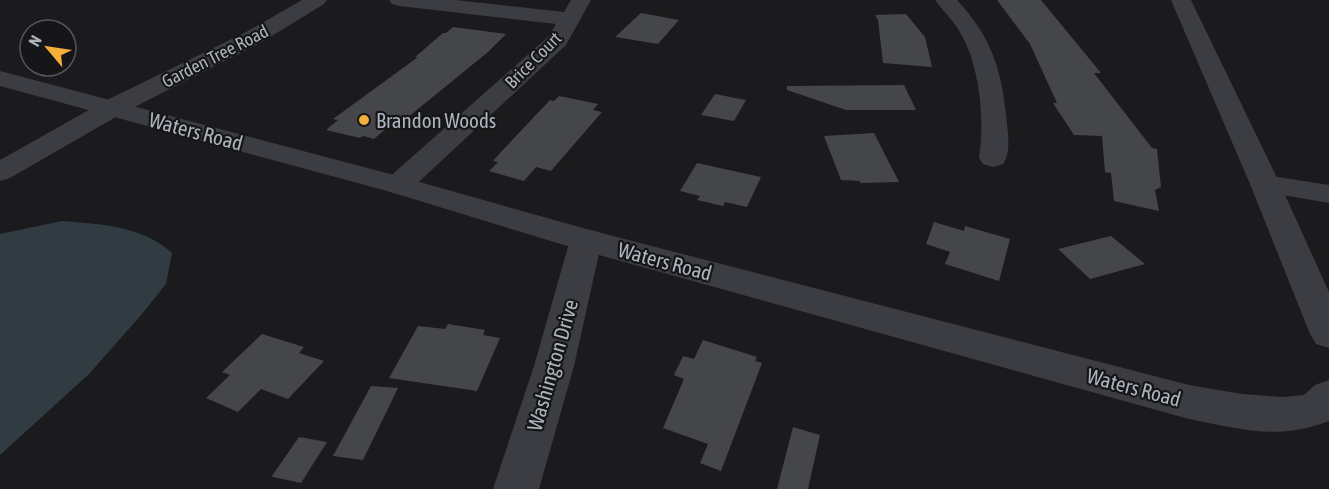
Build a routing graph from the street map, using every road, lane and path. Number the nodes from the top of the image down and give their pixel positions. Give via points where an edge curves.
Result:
1 (317, 0) edge
2 (399, 0) edge
3 (945, 0) edge
4 (1181, 0) edge
5 (575, 10) edge
6 (0, 78) edge
7 (112, 108) junction
8 (993, 158) dead end
9 (0, 172) edge
10 (1265, 184) junction
11 (398, 185) junction
12 (1329, 194) edge
13 (586, 240) junction
14 (1329, 334) edge
15 (1329, 397) edge
16 (516, 489) edge

1 - 7 street, Garden Tree Road
2 - 5 street
3 - 8 street via 968,26 990,78
4 - 10 street
5 - 11 street, Brice Court via 558,40
6 - 7 street, Waters Road
7 - 9 street, Garden Tree Road
7 - 11 street, Waters Road
10 - 12 street
10 - 14 street
11 - 13 street, Waters Road
13 - 15 street, Waters Road via 1189,402 1264,415 1309,411
13 - 16 street, Washington Drive via 554,366

